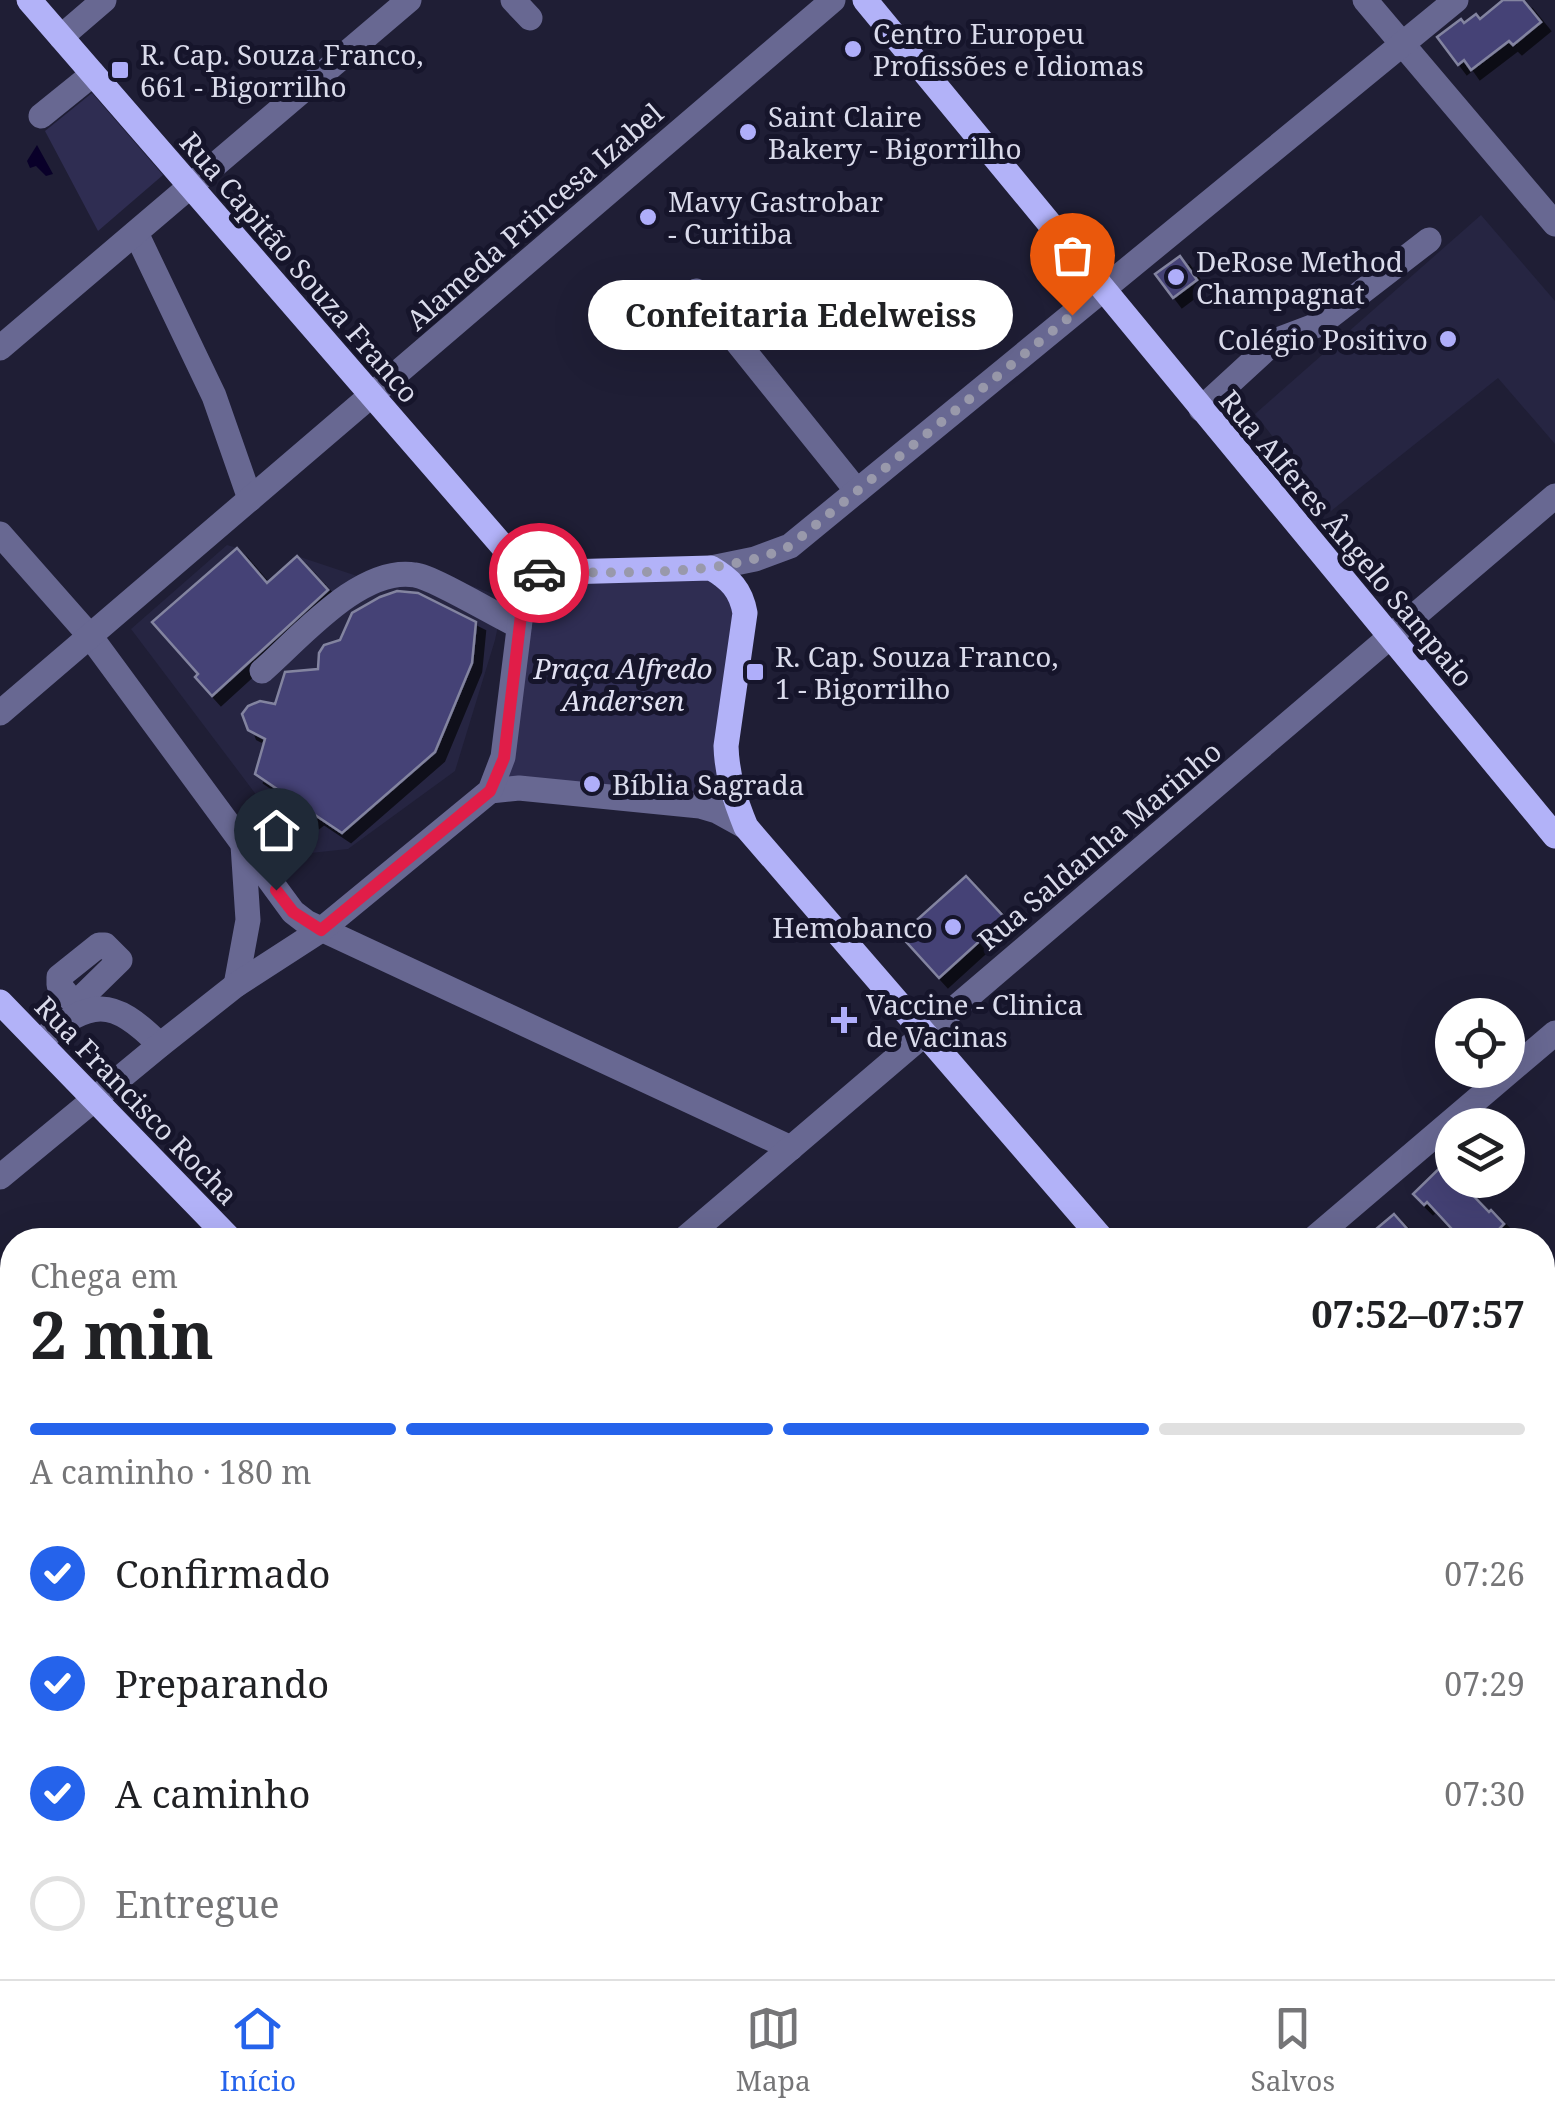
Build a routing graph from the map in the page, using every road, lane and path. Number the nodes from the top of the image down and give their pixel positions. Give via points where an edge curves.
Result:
1 (30, 0) edge
2 (104, 0) edge
3 (409, 0) edge
4 (833, 0) edge
5 (865, 0) edge
6 (1365, 0) edge
7 (1456, 0) edge
8 (61, 36) junction
9 (1402, 44) junction
10 (93, 74) junction
11 (41, 116) dead end
12 (190, 186) junction
13 (1555, 224) edge
14 (136, 232) junction
15 (1429, 240) dead end
16 (1102, 290) junction
17 (696, 291) dead end
18 (0, 348) edge
19 (371, 395) junction
20 (1202, 409) junction
21 (857, 491) junction
22 (1555, 496) edge
23 (250, 499) junction
24 (0, 534) edge
25 (710, 568) junction
26 (526, 573) junction
27 (519, 626) junction
28 (90, 636) junction
29 (1390, 636) junction
30 (262, 671) dead end
31 (0, 713) edge
32 (490, 791) junction
33 (746, 828) junction
34 (1555, 836) edge
35 (243, 845) junction
36 (321, 930) junction
37 (236, 985) junction
38 (0, 1002) edge
39 (78, 1008) junction
40 (112, 1008) junction
41 (924, 1034) junction
42 (1555, 1034) edge
43 (40, 1042) junction
44 (160, 1045) junction
45 (94, 1099) junction
46 (791, 1148) junction
47 (0, 1178) edge
48 (219, 1228) edge
49 (696, 1228) edge
50 (1093, 1228) edge
51 (1326, 1228) edge

1 - 8 main road, Rua Capitão Souza Franco
2 - 8 street
3 - 12 street
4 - 19 street, Alameda Princesa Izabel
5 - 16 main road, Rua Alferes Ângelo Sampaio
6 - 9 street
7 - 9 street
8 - 10 main road, Rua Capitão Souza Franco
9 - 13 street
9 - 16 street
10 - 11 street
10 - 12 main road, Rua Capitão Souza Franco
12 - 14 street
12 - 19 main road, Rua Capitão Souza Franco
14 - 18 street
14 - 23 street via 214,396
15 - 20 street via 1320,324 1276,341
16 - 20 main road, Rua Alferes Ângelo Sampaio
16 - 21 street
17 - 21 street
19 - 23 street, Alameda Princesa Izabel
19 - 26 main road, Rua Capitão Souza Franco
20 - 29 main road, Rua Alferes Ângelo Sampaio
21 - 25 street via 790,546
22 - 29 street, Rua Saldanha Marinho
23 - 28 street, Alameda Princesa Izabel
24 - 28 street
25 - 26 main road
25 - 33 main road via 737,589 745,613 726,746 729,781
26 - 27 street
27 - 30 street via 417,574 385,576 355,590
27 - 32 street via 504,758
28 - 31 street, Alameda Princesa Izabel
28 - 35 street
29 - 34 main road, Rua Alferes Ângelo Sampaio
29 - 41 street, Rua Saldanha Marinho
32 - 33 street via 519,788 700,806
32 - 36 street
33 - 41 main road
35 - 36 street via 293,912
35 - 37 street via 248,920
36 - 37 street
36 - 46 street
37 - 44 street
38 - 43 main road, Rua Francisco Rocha
39 - 40 street
39 - 40 street via 59,977 105,944 120,960 102,977
39 - 43 street
40 - 44 street
41 - 46 street, Rua Saldanha Marinho
41 - 50 main road
42 - 51 street
43 - 45 main road, Rua Francisco Rocha
44 - 45 street
45 - 47 street
45 - 48 main road, Rua Francisco Rocha
46 - 49 street, Rua Saldanha Marinho

